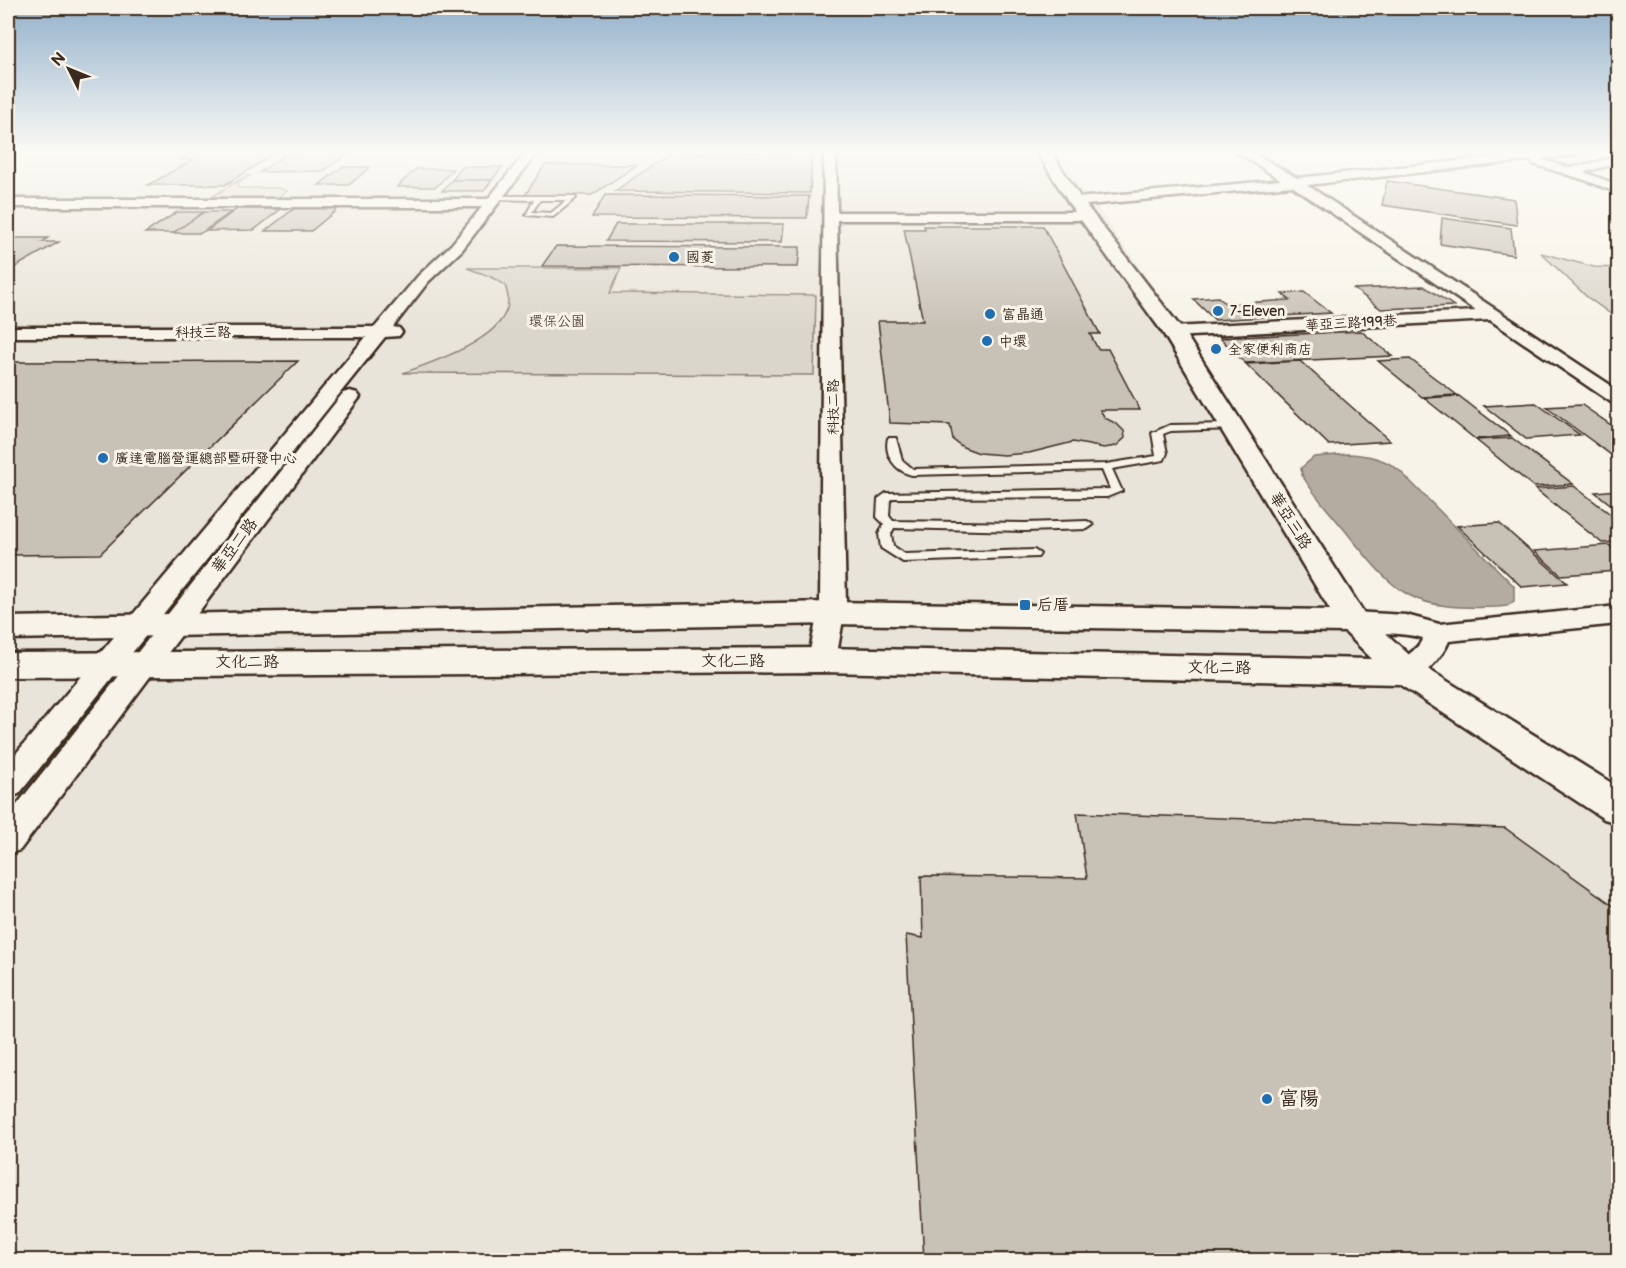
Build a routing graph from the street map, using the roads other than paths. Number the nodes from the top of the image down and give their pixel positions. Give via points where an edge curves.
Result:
1 (485, 211) edge
2 (530, 211) edge
3 (558, 211) edge
4 (831, 211) edge
5 (1004, 211) edge
6 (1084, 211) edge
7 (1338, 211) edge
8 (831, 216) junction
9 (1494, 315) junction
10 (8, 332) edge
11 (389, 332) junction
12 (1173, 332) junction
13 (1618, 398) edge
14 (1232, 427) junction
15 (892, 440) dead end
16 (1107, 467) junction
17 (891, 524) junction
18 (1087, 525) dead end
19 (1034, 554) dead end
20 (831, 613) junction
21 (1618, 615) edge
22 (1353, 621) junction
23 (175, 623) junction
24 (138, 624) junction
25 (8, 628) edge
26 (1439, 633) junction
27 (822, 660) junction
28 (143, 663) junction
29 (105, 664) junction
30 (8, 665) edge
31 (1406, 672) junction
32 (8, 785) edge
33 (1618, 807) edge
34 (8, 840) edge

1 - 11 street, 華亞二路 via 457,247 439,280
2 - 3 lane via 528,214 553,215
4 - 8 street, 科技二路
5 - 8 street
6 - 12 street, 華亞三路
7 - 9 street
8 - 20 street, 科技二路
9 - 12 street, 華亞三路199巷
9 - 13 street
10 - 11 street, 科技三路
11 - 23 street, 華亞二路
11 - 24 street, 華亞二路
12 - 14 street, 華亞三路
14 - 16 lane via 1170,428 1157,433 1160,458
14 - 22 street, 華亞三路
15 - 16 lane via 896,462 912,472
16 - 17 lane via 1116,491 1107,494 890,495 884,500 883,517
17 - 18 lane
17 - 19 lane via 885,534 887,548 903,558
20 - 22 street
20 - 23 street
20 - 27 street, 科技二路
21 - 26 street
22 - 26 street via 1406,624
22 - 31 street, 華亞三路
23 - 24 street
23 - 28 street, 華亞二路
24 - 25 street
24 - 29 street, 華亞二路
26 - 31 street via 1432,649
27 - 28 street, 文化二路
27 - 31 street, 文化二路
28 - 29 street, 文化二路
28 - 34 street, 華亞二路
29 - 30 street, 文化二路
29 - 32 street, 華亞二路
31 - 33 street, 華亞三路

